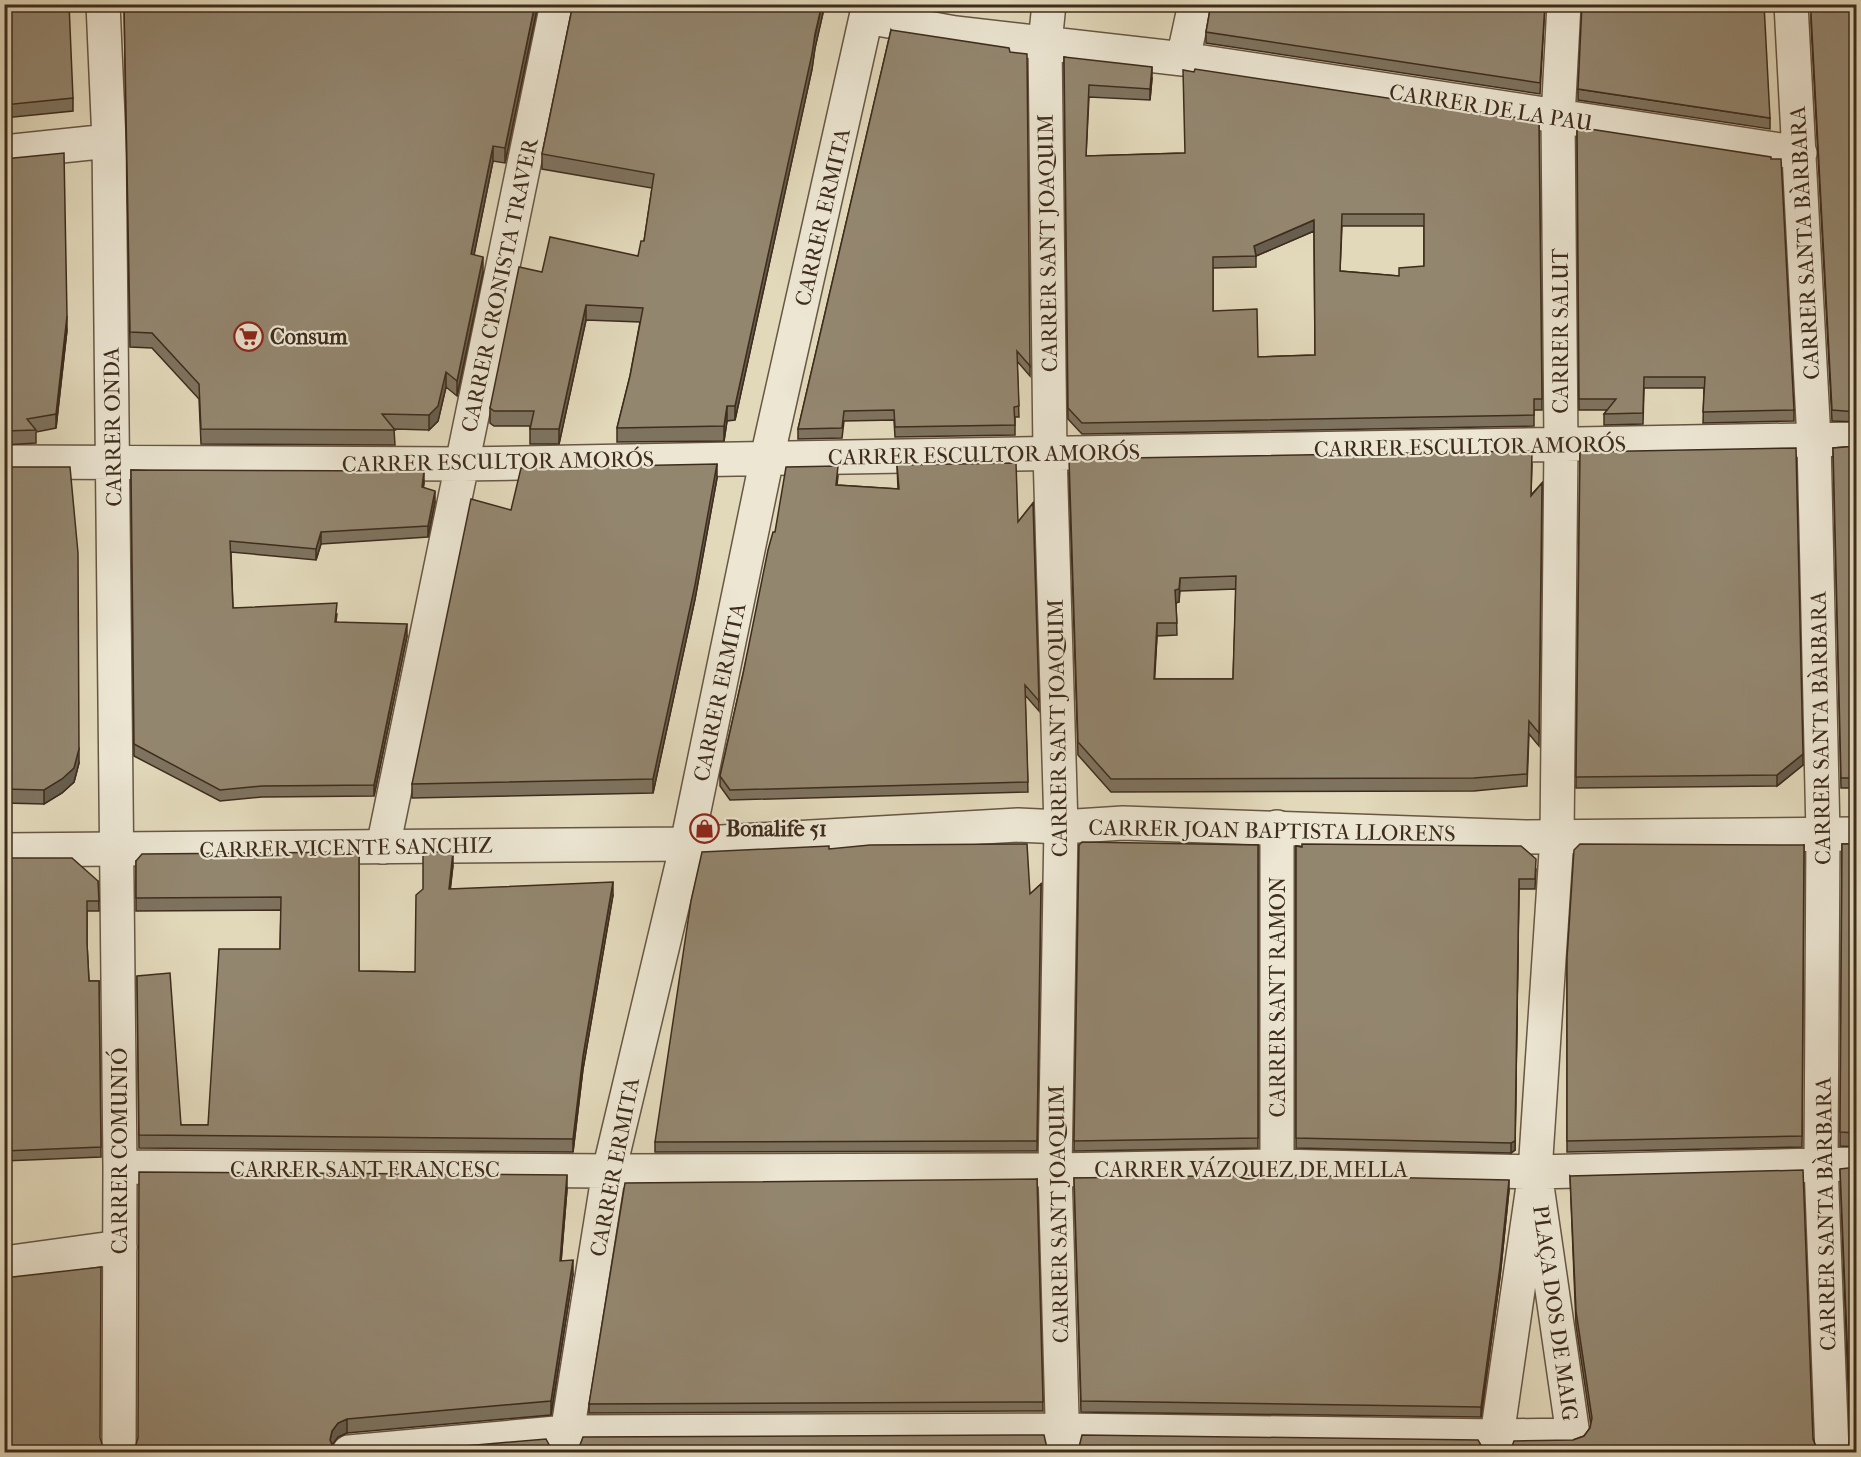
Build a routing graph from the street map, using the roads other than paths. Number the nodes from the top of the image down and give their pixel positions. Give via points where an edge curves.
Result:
1 (103, 4) edge
2 (557, 4) edge
3 (1049, 4) edge
4 (1195, 4) edge
5 (1564, 4) edge
6 (1791, 4) edge
7 (868, 11) edge
8 (1044, 43) junction
9 (1183, 59) junction
10 (1558, 118) junction
11 (109, 141) junction
12 (4, 152) edge
13 (1800, 153) junction
14 (1857, 439) edge
15 (1814, 440) junction
16 (1561, 444) junction
17 (1050, 453) junction
18 (768, 458) junction
19 (4, 462) edge
20 (112, 462) junction
21 (462, 464) junction
22 (1061, 827) junction
23 (1277, 827) junction
24 (1824, 834) junction
25 (1857, 834) edge
26 (1557, 837) junction
27 (687, 844) junction
28 (383, 847) junction
29 (117, 849) junction
30 (4, 850) edge
31 (1821, 1164) junction
32 (1857, 1164) edge
33 (1277, 1166) junction
34 (120, 1167) junction
35 (1055, 1170) junction
36 (609, 1171) junction
37 (1535, 1172) junction
38 (120, 1247) junction
39 (4, 1263) edge
40 (1063, 1441) edge
41 (566, 1442) edge
42 (1496, 1444) edge
43 (1573, 1444) edge
44 (119, 1452) edge
45 (349, 1452) edge
46 (1832, 1452) edge

1 - 11 street, CARRER ONDA
2 - 21 street, CARRER CRONISTA TRAVER
3 - 8 street, CARRER SANT JOAQUIM
4 - 9 street
5 - 10 street, CARRER SALUT
6 - 13 street, CARRER SANTA BÀRBARA
7 - 8 street, CARRER DE LA PAU via 955,33
7 - 18 street, CARRER ERMITA
8 - 9 street, CARRER DE LA PAU
8 - 17 street, CARRER SANT JOAQUIM
9 - 10 street, CARRER DE LA PAU
10 - 13 street, CARRER DE LA PAU
10 - 16 street, CARRER SALUT
11 - 12 street
11 - 20 street, CARRER ONDA
13 - 15 street, CARRER SANTA BÀRBARA
14 - 15 street, CARRER ESCULTOR AMORÓS
15 - 16 street, CARRER ESCULTOR AMORÓS
15 - 24 street, CARRER SANTA BÀRBARA
16 - 17 street, CARRER ESCULTOR AMORÓS
16 - 26 street, CARRER SALUT
17 - 18 street, CARRER ESCULTOR AMORÓS
17 - 22 street, CARRER SANT JOAQUIM
18 - 21 street, CARRER ESCULTOR AMORÓS
18 - 27 street, CARRER ERMITA
19 - 20 street, CARRER ESCULTOR AMORÓS
20 - 21 street, CARRER ESCULTOR AMORÓS
20 - 29 street, CARRER ONDA
21 - 28 street, CARRER CRONISTA TRAVER
22 - 23 street, CARRER JOAN BAPTISTA LLORENS via 1123,823
22 - 27 street, CARRER JOAN BAPTISTA LLORENS via 1018,825
22 - 35 street, CARRER SANT JOAQUIM
23 - 26 street, CARRER JOAN BAPTISTA LLORENS
23 - 33 street, CARRER SANT RAMON
24 - 25 street, CARRER JOAN BAPTISTA LLORENS
24 - 26 street, CARRER JOAN BAPTISTA LLORENS
24 - 31 street, CARRER SANTA BÀRBARA
26 - 37 street, PLAÇA DOS DE MAIG
27 - 28 street, CARRER VICENTE SANCHIZ
27 - 36 street, CARRER ERMITA
28 - 29 street, CARRER VICENTE SANCHIZ
29 - 30 street, CARRER VICENTE SANCHIZ
29 - 34 street, CARRER COMUNIÓ
31 - 32 street, CARRER VÁZQUEZ DE MELLA
31 - 37 street, CARRER VÁZQUEZ DE MELLA
31 - 46 street, CARRER SANTA BÀRBARA
33 - 35 street, CARRER VÁZQUEZ DE MELLA
33 - 37 street, CARRER VÁZQUEZ DE MELLA
34 - 36 street, CARRER SANT FRANCESC
34 - 38 street, CARRER COMUNIÓ
35 - 36 street, CARRER VÁZQUEZ DE MELLA
35 - 40 street, CARRER SANT JOAQUIM
36 - 41 street, CARRER ERMITA
37 - 42 street, PLAÇA DOS DE MAIG
37 - 43 street, PLAÇA DOS DE MAIG
38 - 39 street
38 - 44 street, CARRER COMUNIÓ
40 - 41 street
40 - 42 street
41 - 45 street
42 - 43 street, PLAÇA DOS DE MAIG

